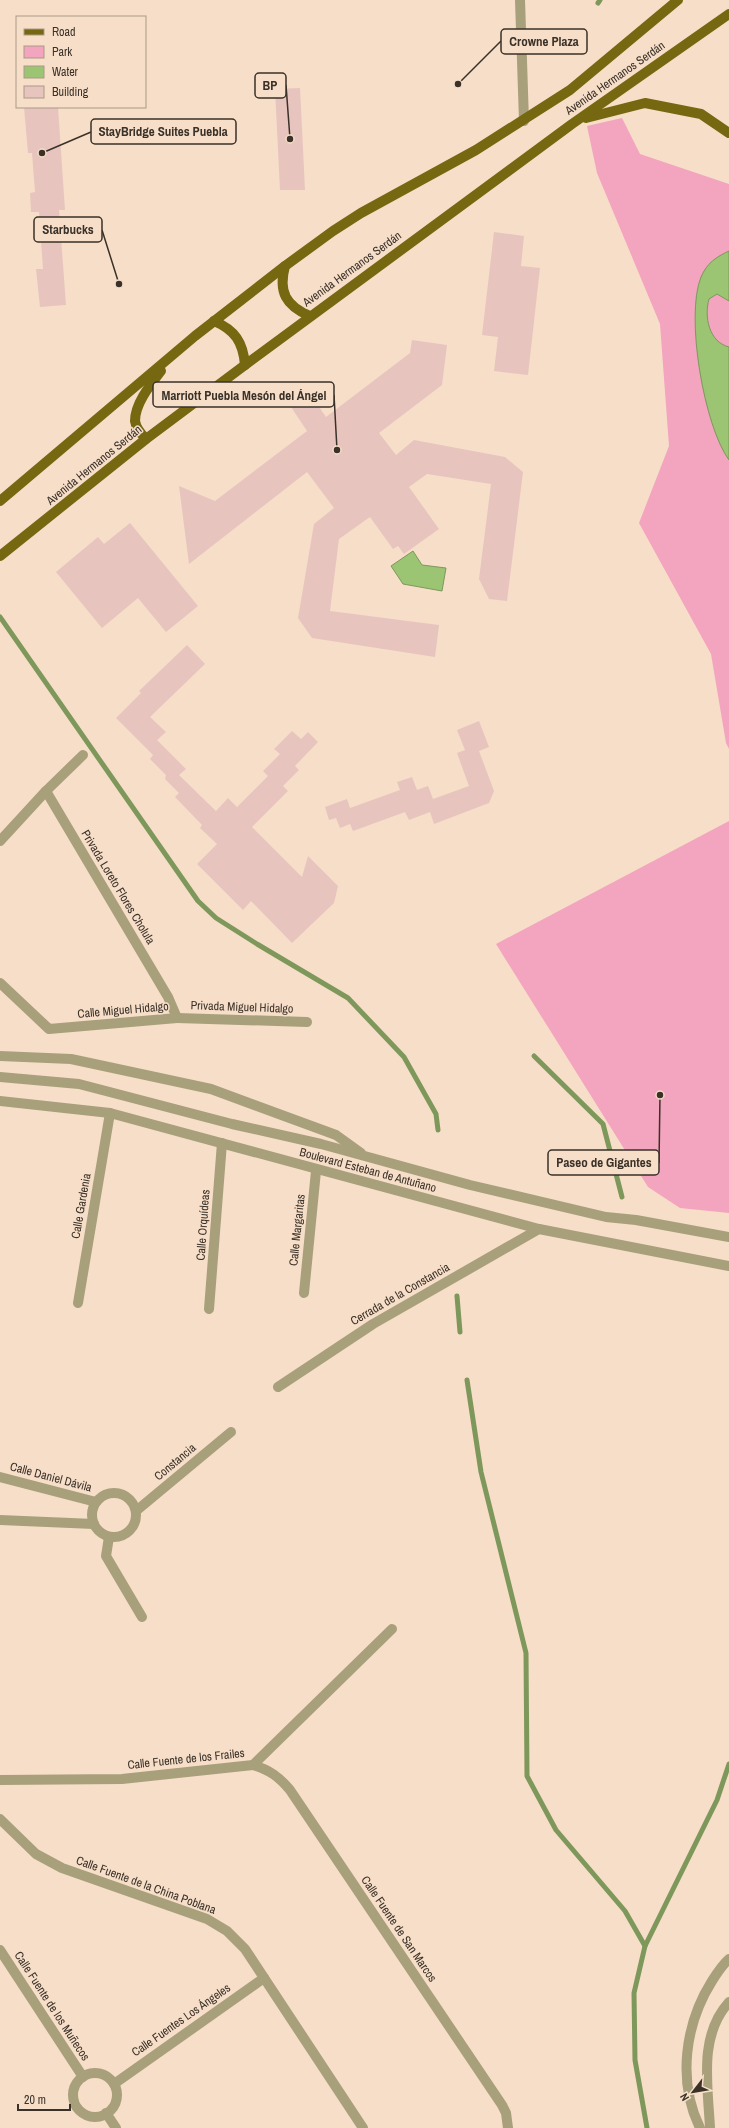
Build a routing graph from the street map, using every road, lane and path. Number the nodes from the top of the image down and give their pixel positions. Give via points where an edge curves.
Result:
1 (520, 0) edge
2 (678, 0) edge
3 (729, 14) edge
4 (524, 121) junction
5 (572, 124) junction
6 (729, 133) edge
7 (285, 266) junction
8 (310, 316) junction
9 (214, 321) junction
10 (170, 358) junction
11 (245, 364) junction
12 (146, 439) junction
13 (0, 501) edge
14 (0, 556) edge
15 (83, 755) dead end
16 (46, 791) junction
17 (0, 841) edge
18 (0, 983) edge
19 (168, 996) joint
20 (177, 1018) junction
21 (307, 1022) dead end
22 (0, 1056) edge
23 (0, 1077) edge
24 (0, 1101) edge
25 (110, 1113) junction
26 (222, 1143) junction
27 (366, 1157) junction
28 (316, 1170) junction
29 (539, 1230) junction
30 (729, 1237) edge
31 (729, 1266) edge
32 (304, 1293) dead end
33 (78, 1303) dead end
34 (209, 1309) dead end
35 (278, 1387) dead end
36 (231, 1432) dead end
37 (0, 1477) edge
38 (96, 1502) junction
39 (136, 1511) junction
40 (0, 1520) edge
41 (94, 1524) junction
42 (108, 1537) junction
43 (142, 1617) dead end
44 (392, 1629) dead end
45 (253, 1765) junction
46 (0, 1780) edge
47 (0, 1819) edge
48 (0, 1950) edge
49 (729, 1959) edge
50 (264, 1978) junction
51 (729, 2002) edge
52 (82, 2077) junction
53 (114, 2084) junction
54 (106, 2113) junction
55 (508, 2125) edge
56 (116, 2128) edge
57 (364, 2128) edge
58 (700, 2128) edge
59 (710, 2128) edge

1 - 4 street
2 - 4 main road, Avenida Hermanos Serdán via 570,90
3 - 5 main road, Avenida Hermanos Serdán
4 - 7 main road, Avenida Hermanos Serdán via 361,213
5 - 6 main road via 591,115 645,103 702,114
5 - 8 main road, Avenida Hermanos Serdán
7 - 8 main road via 282,278 283,291 298,311
7 - 9 main road, Avenida Hermanos Serdán
8 - 11 main road, Avenida Hermanos Serdán
9 - 10 main road, Avenida Hermanos Serdán
9 - 11 main road via 227,327 238,337 244,350
10 - 12 main road via 146,393 138,410 137,428
10 - 13 main road, Avenida Hermanos Serdán
11 - 12 main road, Avenida Hermanos Serdán
12 - 14 main road, Avenida Hermanos Serdán
15 - 16 street
16 - 17 street
16 - 19 street, Privada Loreto Flores Cholula
18 - 20 street, Calle Miguel Hidalgo via 49,1029
19 - 20 street, Calle Miguel Hidalgo
20 - 21 street, Privada Miguel Hidalgo
22 - 27 street via 71,1059 211,1089 336,1135
23 - 27 street, Boulevard Esteban de Antuñano via 79,1084
24 - 25 street, Boulevard Esteban de Antuñano
25 - 26 street, Boulevard Esteban de Antuñano
25 - 33 street, Calle Gardenia
26 - 28 street, Boulevard Esteban de Antuñano
26 - 34 street, Calle Orquídeas
27 - 30 street, Boulevard Esteban de Antuñano via 606,1217
28 - 29 street, Boulevard Esteban de Antuñano
28 - 32 street, Calle Margaritas
29 - 31 street, Boulevard Esteban de Antuñano
29 - 35 street, Cerrada de la Constancia via 374,1324
36 - 39 street, Constancia
37 - 38 street, Calle Daniel Dávila
38 - 39 street via 111,1493 119,1494 127,1497
38 - 41 street via 92,1517
39 - 42 street via 135,1522 129,1532 120,1537
40 - 41 street
41 - 42 street
42 - 43 street via 106,1556
44 - 45 street, Calle Fuente de los Frailes
45 - 46 street, Calle Fuente de los Frailes via 122,1779
45 - 55 street, Calle Fuente de San Marcos via 278,1776 290,1790 502,2105
47 - 50 street, Calle Fuente de la China Poblana via 36,1854 62,1868 207,1919 227,1931
48 - 52 street, Calle Fuente de los Muñecos
49 - 58 street via 704,1994 692,2024 686,2049 688,2082 694,2115
50 - 53 street, Calle Fuentes Los Ángeles
50 - 57 street, Calle Fuente de la China Poblana
51 - 59 street via 715,2025 707,2052
52 - 53 street via 90,2073 100,2073
52 - 54 street via 74,2087 75,2105 89,2116
53 - 54 street via 116,2100
54 - 56 street

